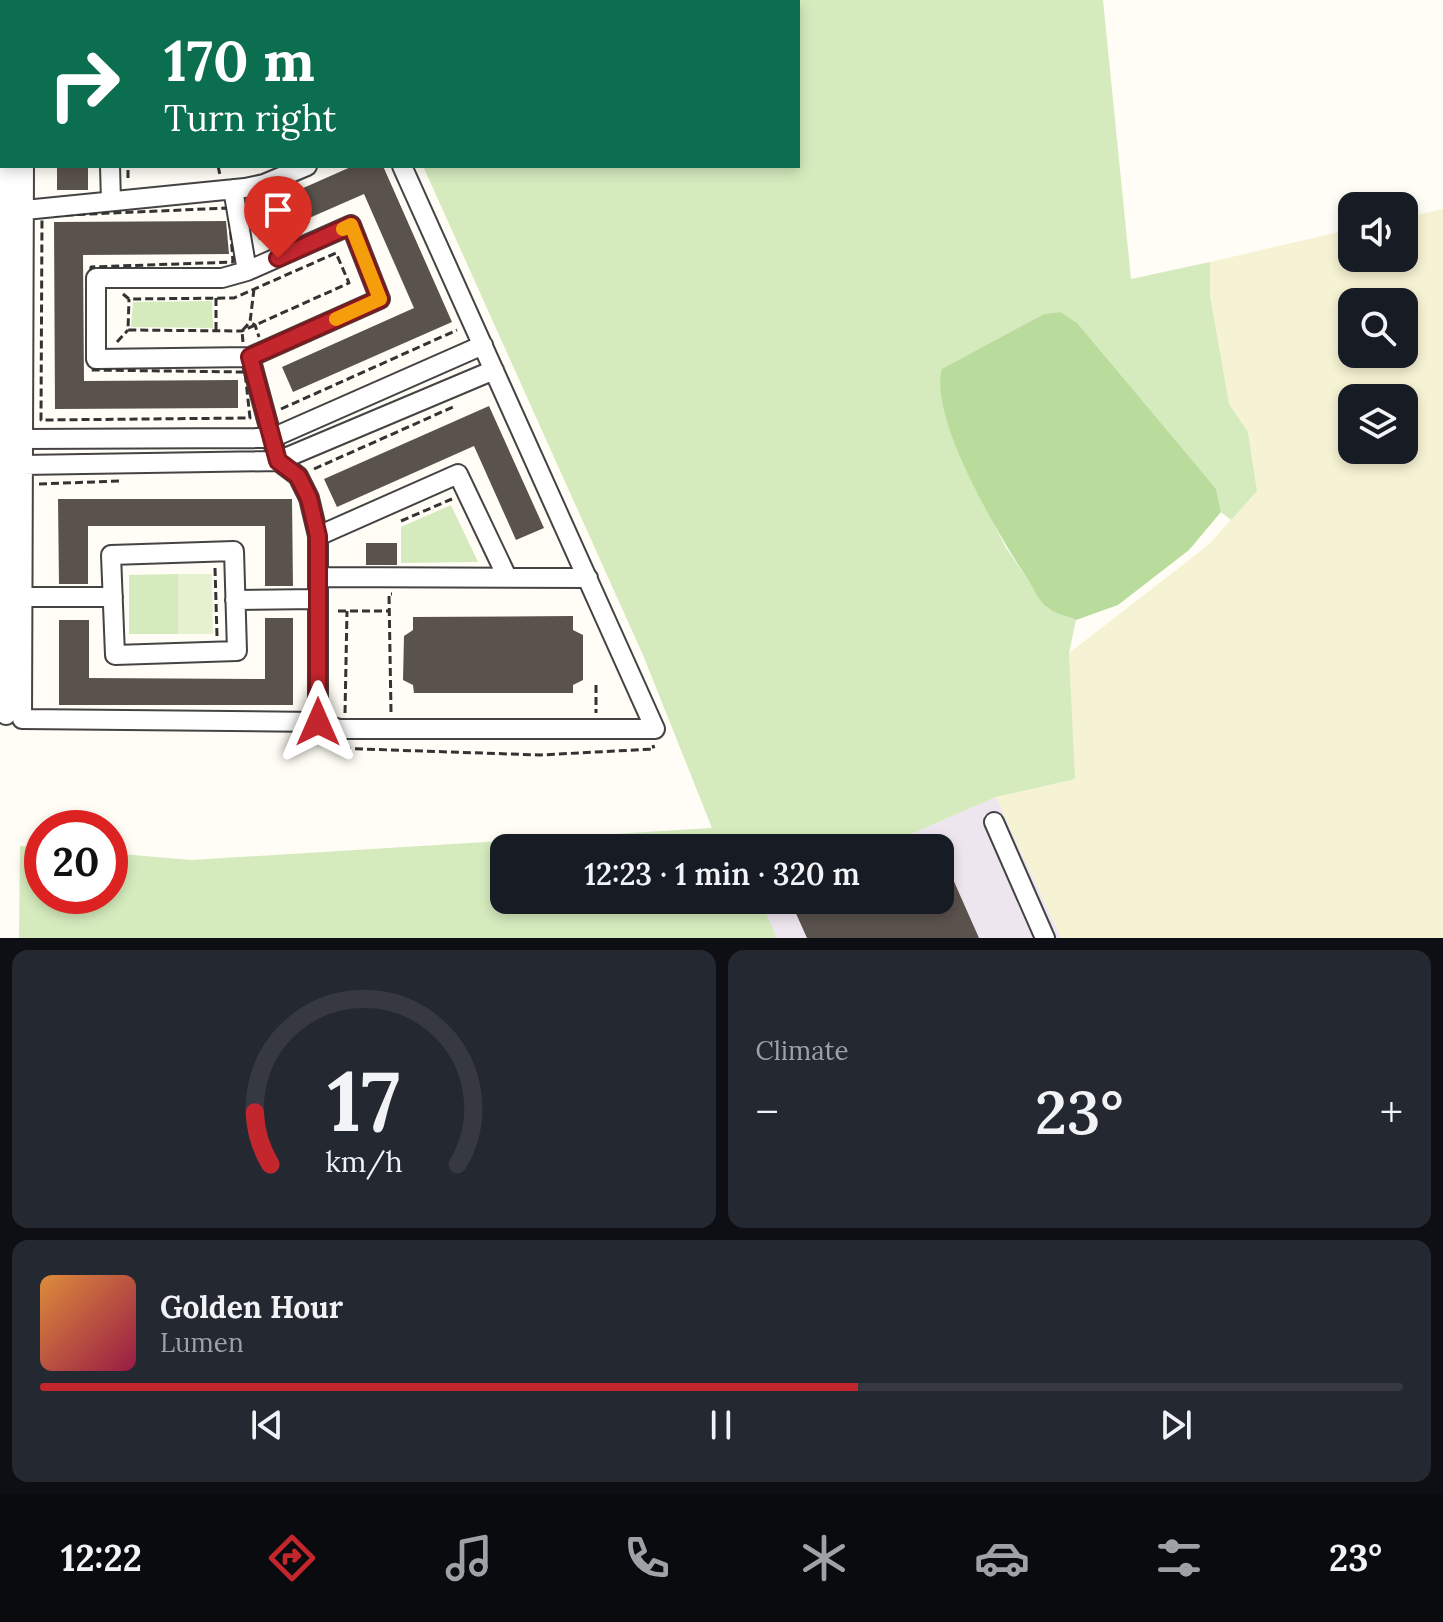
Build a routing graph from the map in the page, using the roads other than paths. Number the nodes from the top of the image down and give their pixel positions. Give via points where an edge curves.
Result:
1 (7, 168) edge
2 (24, 168) edge
3 (110, 168) edge
4 (302, 168) edge
5 (403, 168) edge
6 (226, 182) junction
7 (4, 191) edge
8 (111, 201) junction
9 (25, 210) junction
10 (245, 274) junction
11 (11, 285) edge
12 (478, 347) junction
13 (253, 355) junction
14 (494, 370) junction
15 (272, 438) junction
16 (15, 451) edge
17 (278, 461) junction
18 (318, 536) junction
19 (318, 577) junction
20 (507, 577) junction
21 (588, 578) junction
22 (22, 597) junction
23 (113, 597) junction
24 (318, 599) junction
25 (235, 600) junction
26 (3, 695) edge
27 (14, 717) junction
28 (318, 722) junction
29 (994, 822) dead end
30 (1045, 938) edge

1 - 7 street
2 - 9 street
3 - 8 street
4 - 6 street via 264,184
5 - 12 street
6 - 8 street
6 - 10 street
7 - 11 street
8 - 9 street
9 - 11 street
10 - 13 street via 351,225 380,299
10 - 13 street via 96,278 96,359
11 - 16 street
12 - 14 street
12 - 15 street
13 - 15 street
14 - 17 street
14 - 21 street
15 - 16 street
15 - 17 street
16 - 17 street
16 - 22 street
16 - 26 street
17 - 18 street via 298,476
18 - 19 street
18 - 20 street via 458,474
19 - 20 street
19 - 24 street
20 - 21 street
21 - 28 street via 655,729 339,729
22 - 23 street
22 - 27 street
23 - 25 street via 111,555 234,551
23 - 25 street via 115,655 237,651
24 - 25 street
24 - 28 street
26 - 27 street
27 - 28 street
29 - 30 street

